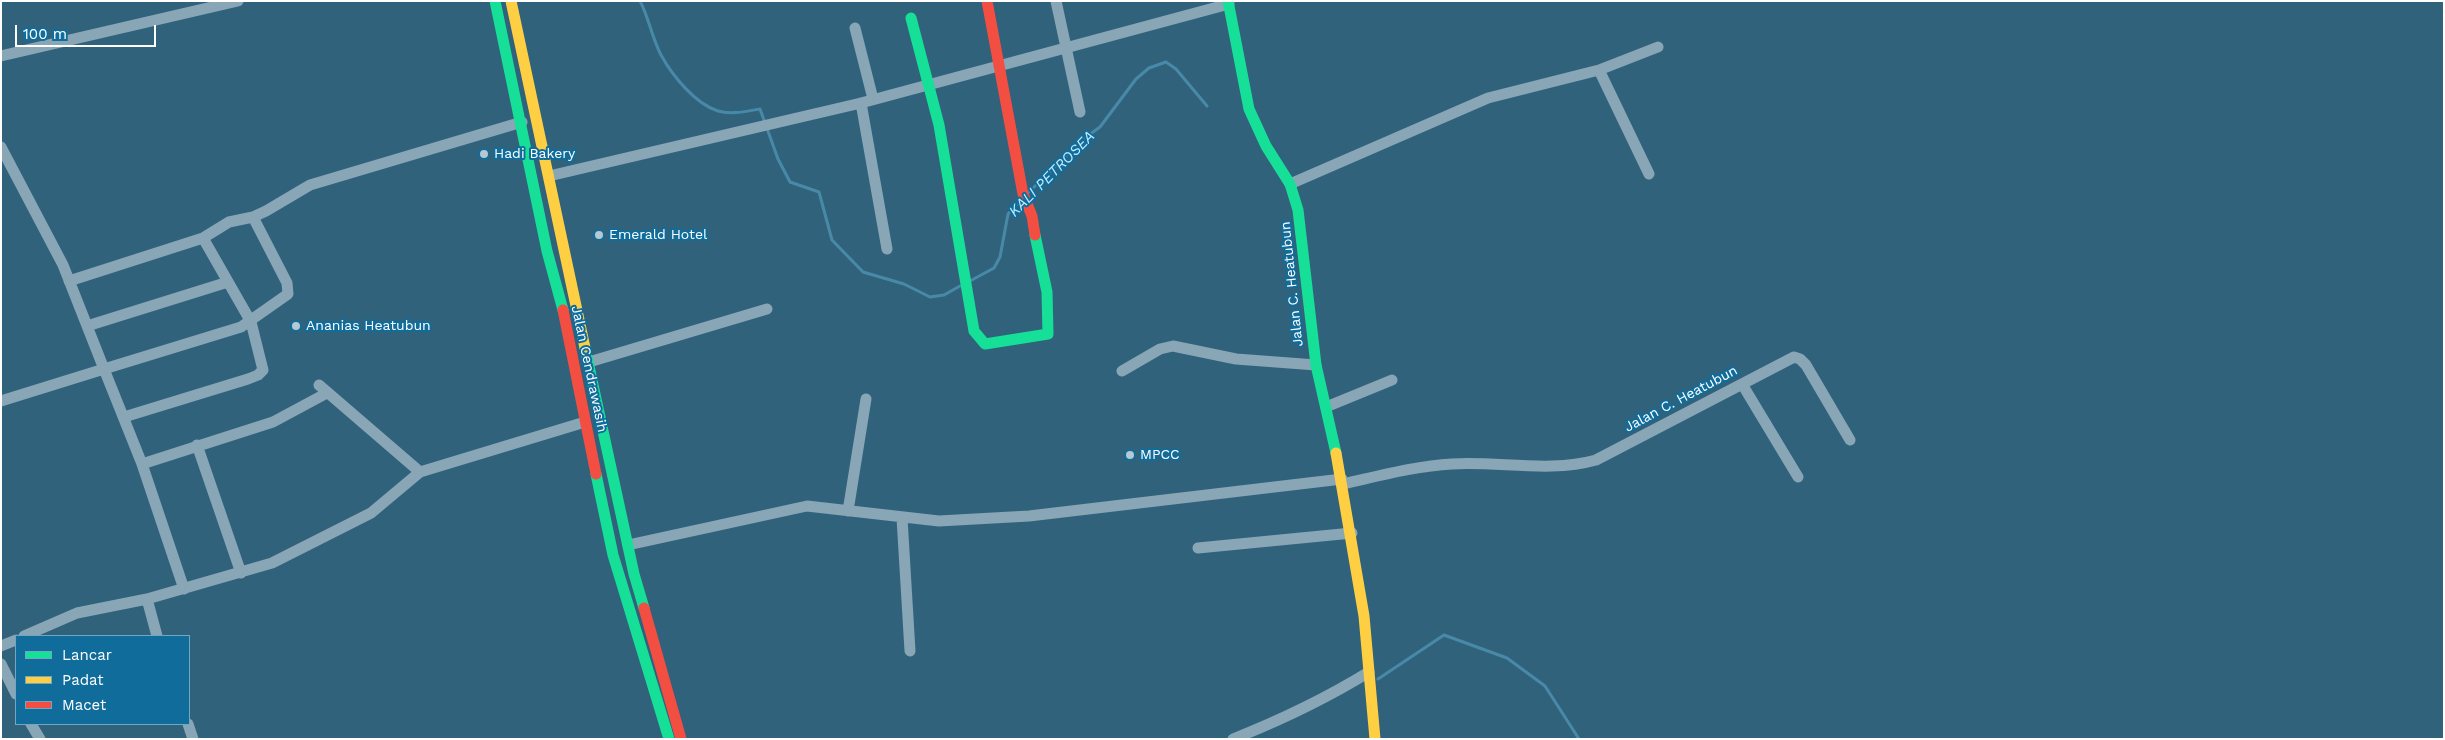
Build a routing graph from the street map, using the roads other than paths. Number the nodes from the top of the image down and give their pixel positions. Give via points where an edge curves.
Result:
1 (238, 1) edge
2 (495, 1) edge
3 (511, 1) edge
4 (987, 1) edge
5 (1056, 1) edge
6 (1229, 3) edge
7 (911, 18) dead end
8 (855, 28) dead end
9 (1658, 47) dead end
10 (1066, 49) junction
11 (1, 56) edge
12 (999, 65) junction
13 (1599, 70) junction
14 (930, 84) junction
15 (873, 99) junction
16 (861, 103) junction
17 (1080, 112) dead end
18 (522, 122) junction
19 (1, 146) edge
20 (1649, 174) dead end
21 (549, 176) junction
22 (1290, 184) junction
23 (253, 217) junction
24 (204, 238) junction
25 (887, 249) dead end
26 (69, 281) junction
27 (228, 282) junction
28 (767, 309) dead end
29 (251, 322) junction
30 (87, 326) junction
31 (589, 362) junction
32 (1316, 365) junction
33 (104, 369) junction
34 (1122, 372) dead end
35 (1392, 380) dead end
36 (1742, 384) junction
37 (866, 399) dead end
38 (1, 401) edge
39 (1326, 407) junction
40 (124, 417) junction
41 (585, 422) junction
42 (1850, 440) dead end
43 (197, 445) junction
44 (142, 464) junction
45 (420, 472) junction
46 (1798, 477) dead end
47 (1343, 482) junction
48 (848, 511) junction
49 (902, 518) junction
50 (1352, 533) junction
51 (628, 545) junction
52 (1198, 548) dead end
53 (241, 573) junction
54 (184, 589) junction
55 (147, 599) junction
56 (26, 635) edge
57 (157, 635) edge
58 (15, 640) edge
59 (1, 646) edge
60 (910, 650) dead end
61 (1, 664) edge
62 (1369, 672) junction
63 (15, 692) edge
64 (32, 725) edge
65 (188, 725) edge
66 (40, 739) edge
67 (193, 739) edge
68 (669, 739) edge
69 (681, 739) edge
70 (1233, 739) edge
71 (1375, 739) edge

1 - 11 street
2 - 18 main road, Jalan Cendrawasih
3 - 21 main road, Jalan Cendrawasih
4 - 12 main road
5 - 10 street
6 - 10 street
6 - 22 main road, Jalan C. Heatubun via 1249,109 1266,146
7 - 14 main road
8 - 15 street
9 - 13 street
10 - 12 street
10 - 17 street
12 - 14 street
12 - 14 main road via 1023,194 1032,216 1048,298 1048,334 1039,337 985,344 976,336
13 - 20 street
13 - 22 street via 1481,100
14 - 15 street
15 - 16 street
16 - 21 street
16 - 25 street
18 - 23 street via 310,185
18 - 41 main road, Jalan Cendrawasih
19 - 26 street
21 - 31 main road, Jalan Cendrawasih
22 - 32 main road, Jalan C. Heatubun via 1303,240
23 - 24 street via 229,222
23 - 29 street via 289,293
24 - 26 street
24 - 27 street
26 - 30 street
27 - 29 street
27 - 30 street
28 - 31 street
29 - 33 street
29 - 40 street via 262,362 261,373
30 - 33 street
31 - 51 main road, Jalan Cendrawasih
32 - 34 street via 1236,359 1173,346 1160,348
32 - 39 main road, Jalan C. Heatubun
33 - 38 street
33 - 40 street
35 - 39 street
36 - 42 street, Jalan C. Heatubun via 1794,357 1800,358
36 - 46 street
36 - 47 street, Jalan C. Heatubun via 1604,458 1589,462 1544,466 1452,464
37 - 48 street
39 - 47 main road, Jalan C. Heatubun
40 - 44 street
41 - 45 street
41 - 68 main road, Jalan Cendrawasih via 613,555
43 - 44 street
43 - 45 street via 273,422 323,389
43 - 53 street
44 - 54 street
45 - 53 street via 381,506 361,518 272,562
47 - 49 street via 1029,516 939,521
47 - 50 main road, Jalan C. Heatubun
48 - 49 street
48 - 51 street via 807,506
49 - 60 street
50 - 52 street
50 - 62 main road, Jalan C. Heatubun
51 - 69 main road, Jalan Cendrawasih
53 - 54 street
54 - 55 street
55 - 56 street via 85,611
55 - 57 street
58 - 59 street
61 - 63 street
62 - 70 street via 1327,698
62 - 71 main road, Jalan C. Heatubun
64 - 66 street
65 - 67 street

